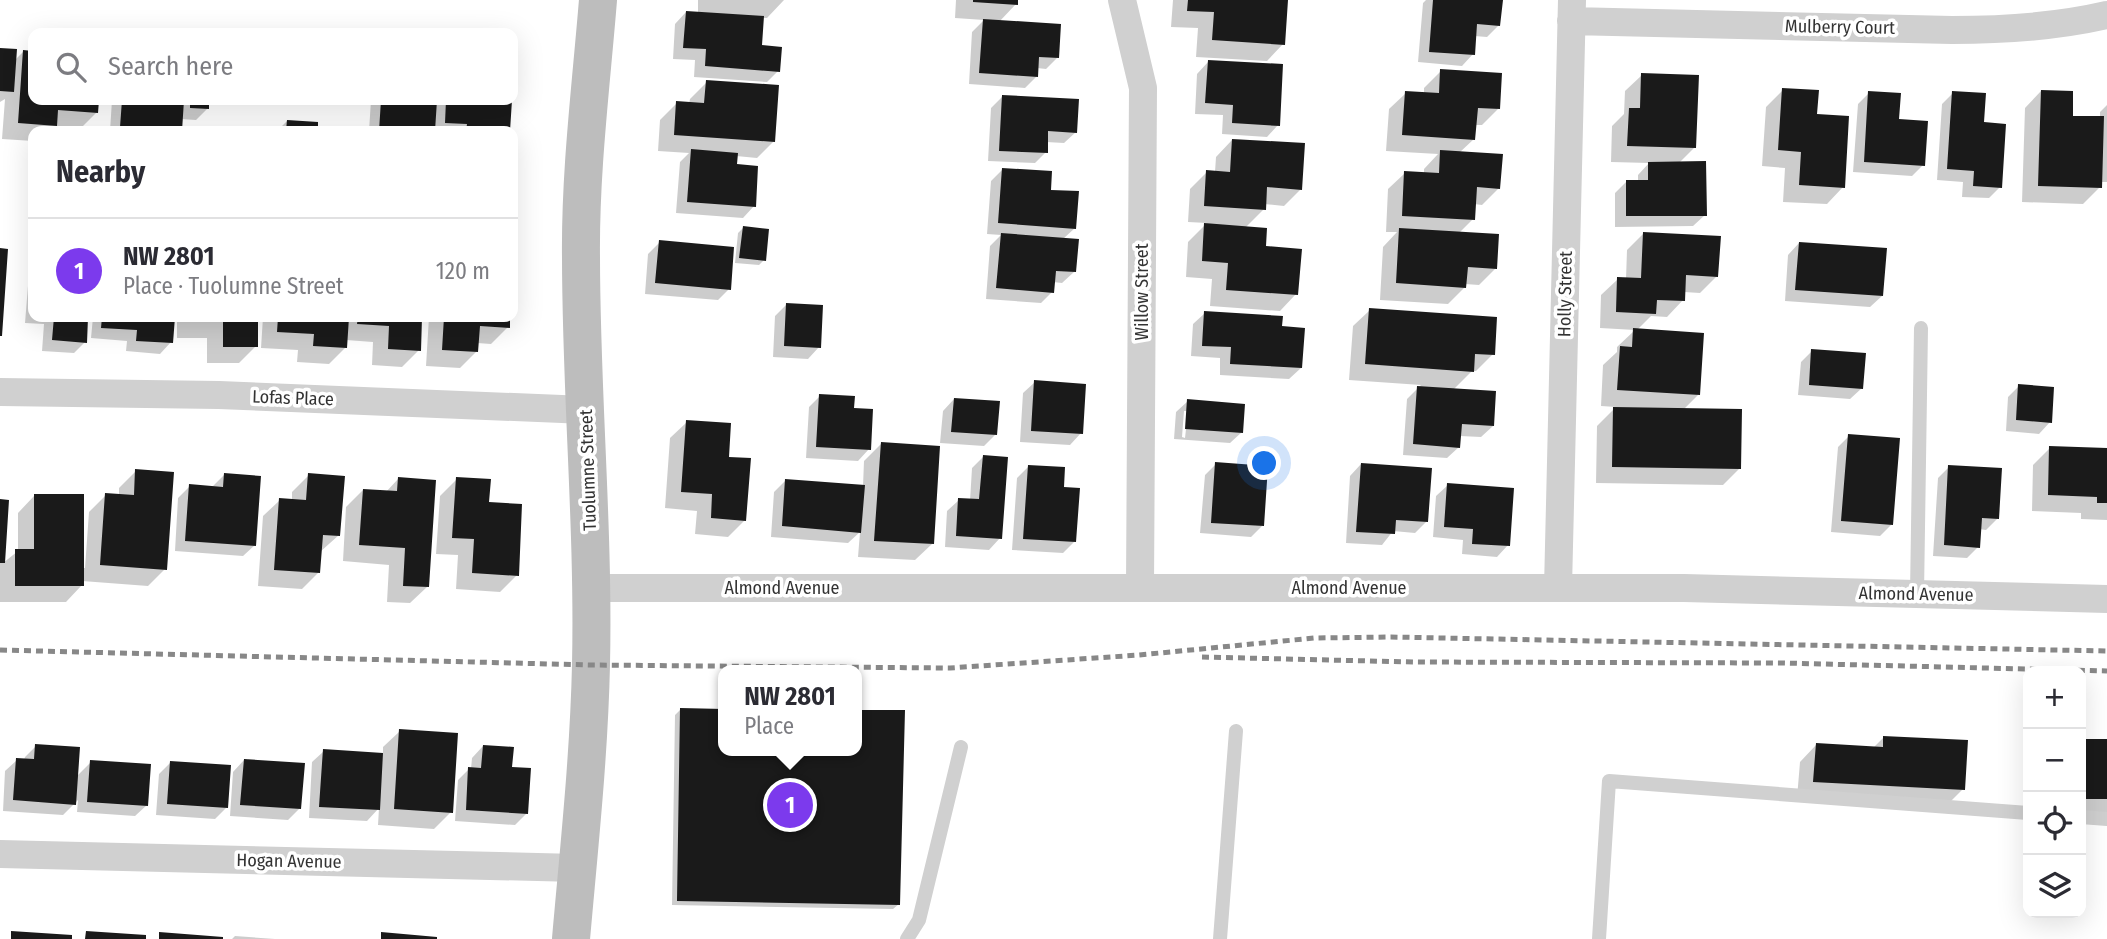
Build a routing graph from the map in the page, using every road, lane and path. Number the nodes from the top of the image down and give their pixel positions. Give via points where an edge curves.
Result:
1 (598, 0) edge
2 (1122, 0) edge
3 (1572, 10) edge
4 (2107, 15) edge
5 (1922, 328) dead end
6 (0, 392) edge
7 (586, 410) junction
8 (1140, 587) junction
9 (591, 588) junction
10 (1558, 588) junction
11 (1917, 594) junction
12 (2107, 599) edge
13 (1236, 731) dead end
14 (961, 747) dead end
15 (2023, 813) edge
16 (2086, 817) edge
17 (2107, 819) edge
18 (0, 854) edge
19 (577, 868) junction
20 (571, 939) edge
21 (907, 939) edge
22 (1220, 939) edge
23 (1599, 939) edge

1 - 7 main road, Tuolumne Street via 581,258
2 - 8 street, Willow Street via 1143,89
3 - 4 street, Mulberry Court via 1952,30 2012,30
3 - 10 street, Holly Street
5 - 11 lane
6 - 7 street, Lofas Place via 219,395
7 - 9 main road, Tuolumne Street
8 - 9 street, Almond Avenue
8 - 10 street, Almond Avenue
9 - 19 main road, Tuolumne Street via 589,721
10 - 11 street, Almond Avenue
11 - 12 street, Almond Avenue
13 - 22 lane
14 - 21 lane via 919,920
15 - 23 lane via 1609,781
16 - 17 lane
18 - 19 street, Hogan Avenue
19 - 20 main road, Tuolumne Street

